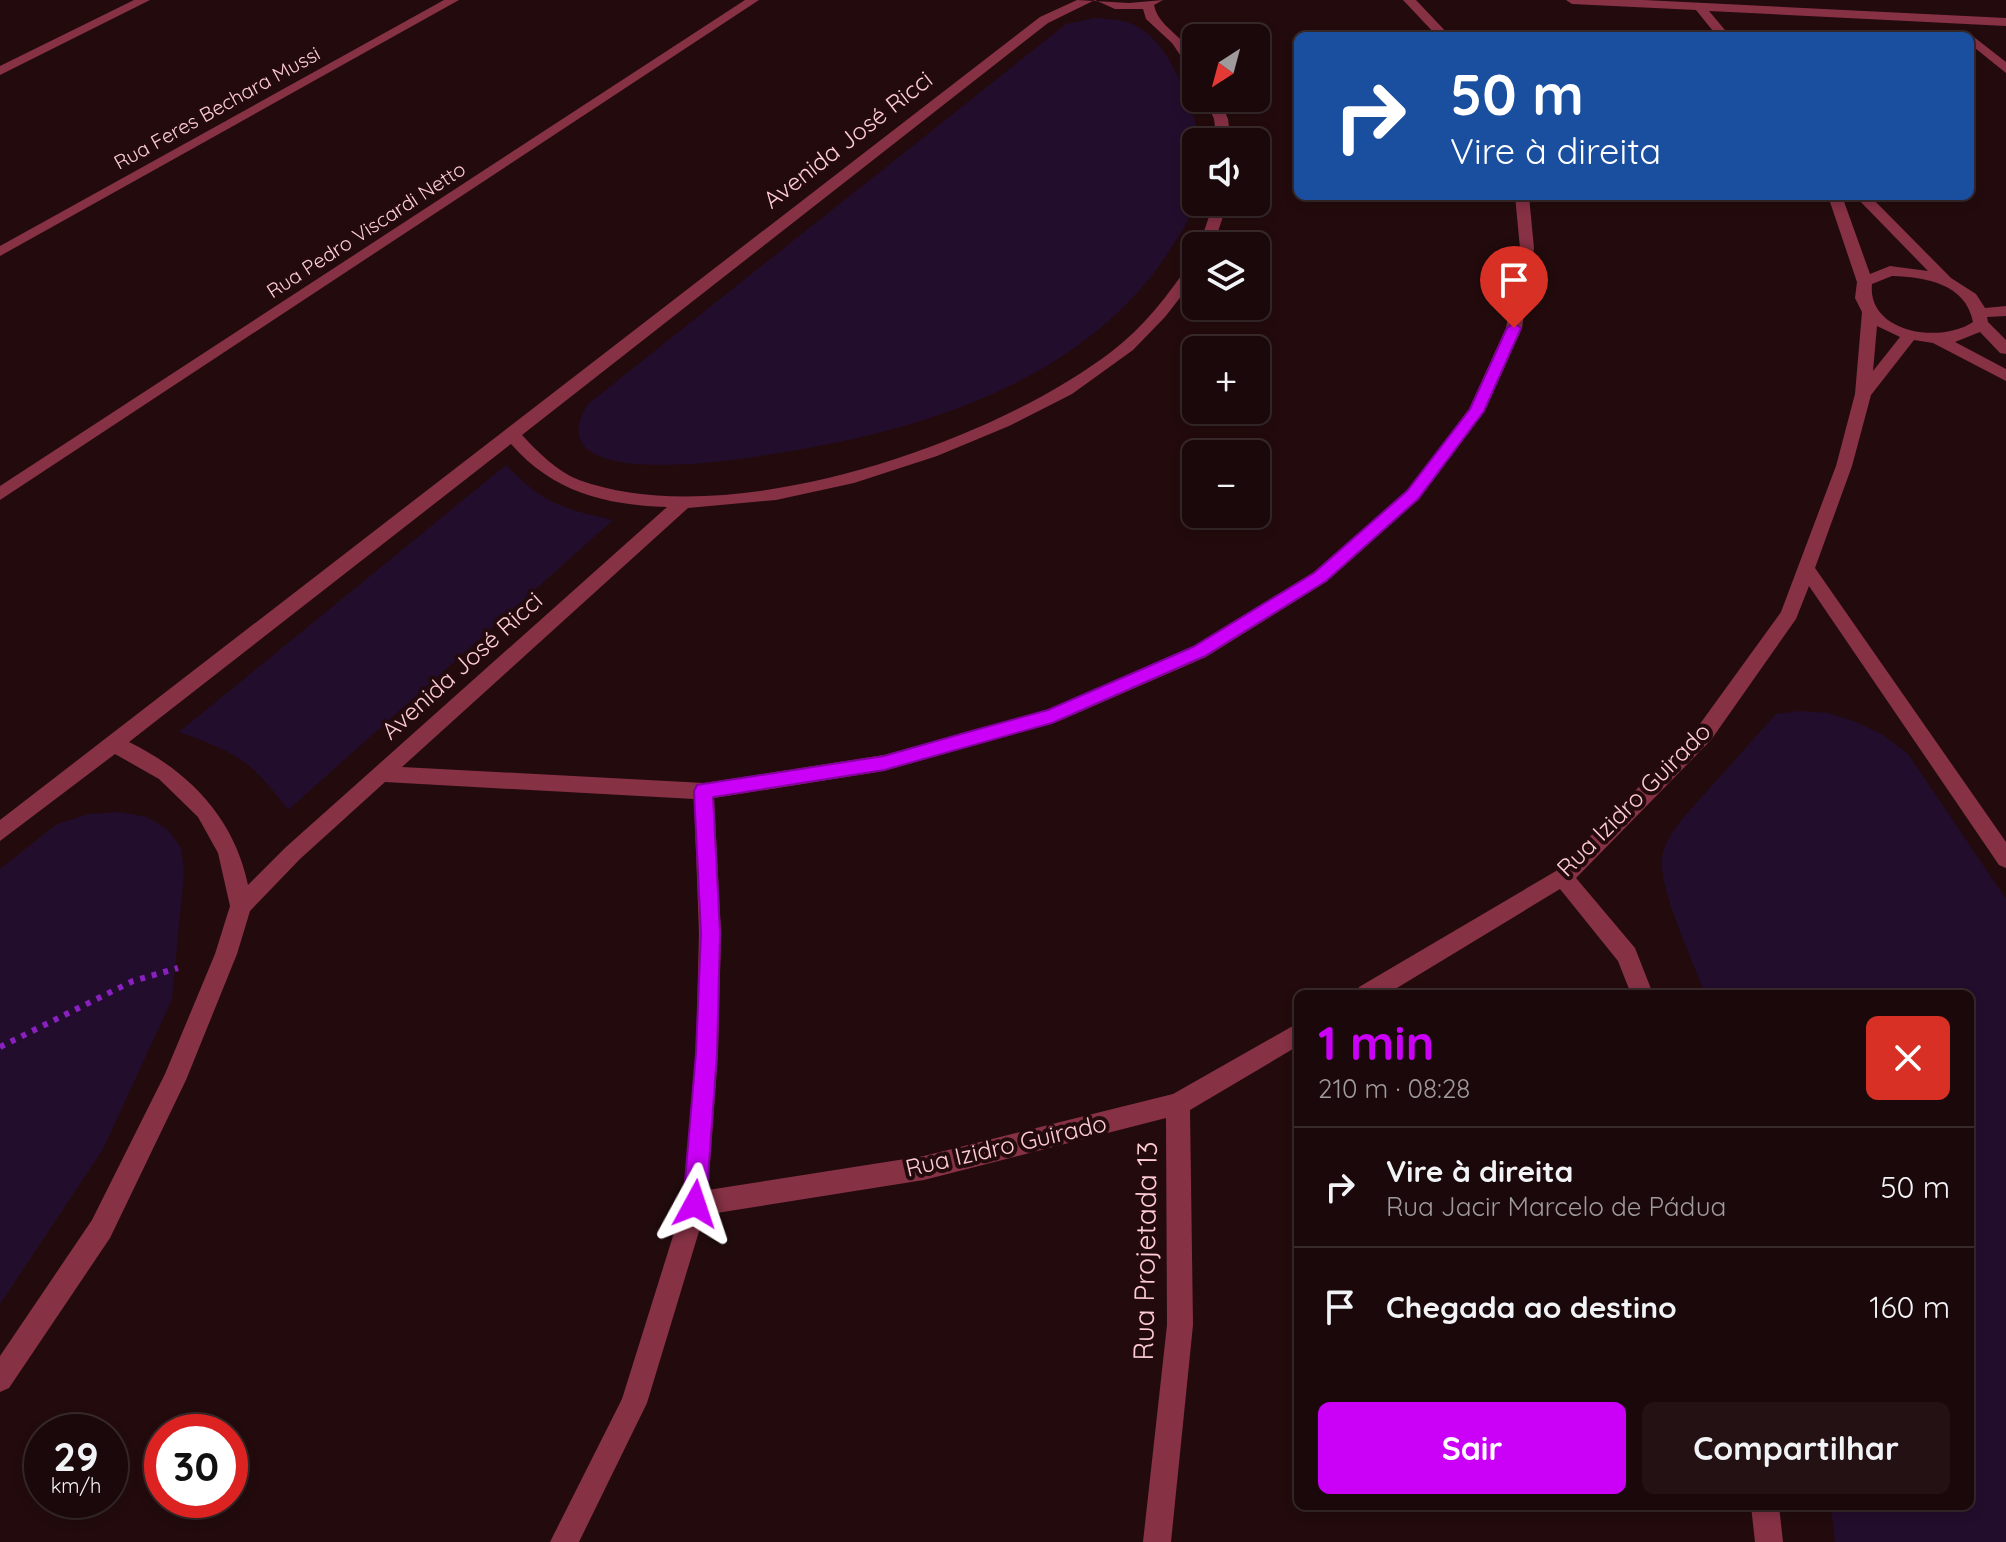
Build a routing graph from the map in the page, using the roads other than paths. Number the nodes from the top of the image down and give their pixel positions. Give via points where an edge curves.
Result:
1 (144, 0) edge
2 (453, 0) edge
3 (753, 0) edge
4 (1089, 0) edge
5 (1101, 0) edge
6 (1409, 0) edge
7 (1572, 0) edge
8 (1153, 2) edge
9 (1699, 6) junction
10 (1949, 19) junction
11 (2006, 22) edge
12 (1440, 32) edge
13 (1721, 32) edge
14 (1963, 32) edge
15 (1974, 41) edge
16 (1182, 48) edge
17 (2006, 69) edge
18 (0, 71) edge
19 (1522, 200) edge
20 (1836, 200) edge
21 (1866, 200) edge
22 (0, 252) edge
23 (1947, 281) junction
24 (1865, 282) junction
25 (1182, 285) edge
26 (2006, 311) edge
27 (1870, 312) junction
28 (1980, 318) junction
29 (1910, 335) junction
30 (1939, 340) junction
31 (2006, 349) edge
32 (2006, 376) edge
33 (1863, 394) junction
34 (513, 435) junction
35 (0, 494) edge
36 (683, 503) junction
37 (1806, 568) junction
38 (114, 744) junction
39 (380, 774) junction
40 (704, 791) junction
41 (0, 832) edge
42 (2006, 859) edge
43 (1563, 877) junction
44 (241, 906) junction
45 (1374, 990) edge
46 (1640, 990) edge
47 (1294, 1036) edge
48 (1178, 1104) junction
49 (695, 1204) junction
50 (0, 1379) edge
51 (1765, 1510) edge
52 (564, 1542) edge
53 (1157, 1542) edge
54 (1769, 1542) edge

1 - 18 street
2 - 22 street, Rua Feres Bechara Mussi
3 - 35 street, Rua Pedro Viscardi Netto
4 - 34 street, Avenida José Ricci via 1044,20
5 - 8 street via 1121,6
6 - 12 street
7 - 9 street
8 - 16 street via 1150,16
9 - 10 street
9 - 13 street
10 - 11 street
10 - 14 street
15 - 17 street
19 - 40 street via 1527,248 1514,328 1476,411 1413,495 1320,577 1199,652 1052,716 884,763
20 - 24 street, Rua Izidro Guirado
21 - 23 street
23 - 24 street via 1890,271
23 - 28 street via 1963,291
24 - 27 street, Rua Izidro Guirado via 1861,291
25 - 36 street via 1116,356 1051,399 973,438 883,469 785,492
26 - 28 street
27 - 29 street
27 - 33 street, Rua Izidro Guirado
28 - 30 street via 1973,333
28 - 31 street
29 - 30 street
29 - 33 street, Rua Izidro Guirado
30 - 32 street
33 - 37 street, Rua Izidro Guirado via 1844,466
34 - 36 street via 534,459 573,484 624,499
34 - 38 street, Avenida José Ricci
36 - 39 street, Avenida José Ricci
37 - 42 street
37 - 43 street, Rua Izidro Guirado via 1789,614 1704,734
38 - 41 street, Avenida José Ricci
38 - 44 street via 156,763 199,800 227,848
39 - 40 street
39 - 44 street, Avenida José Ricci
40 - 49 street via 710,933
43 - 45 street, Rua Izidro Guirado
43 - 46 street via 1627,955
44 - 50 street, Avenida José Ricci via 174,1080 101,1229
47 - 48 street, Rua Izidro Guirado
48 - 49 street, Rua Izidro Guirado via 924,1168
48 - 53 street, Rua Projetada 13 via 1180,1325
49 - 52 street via 634,1403
51 - 54 street

